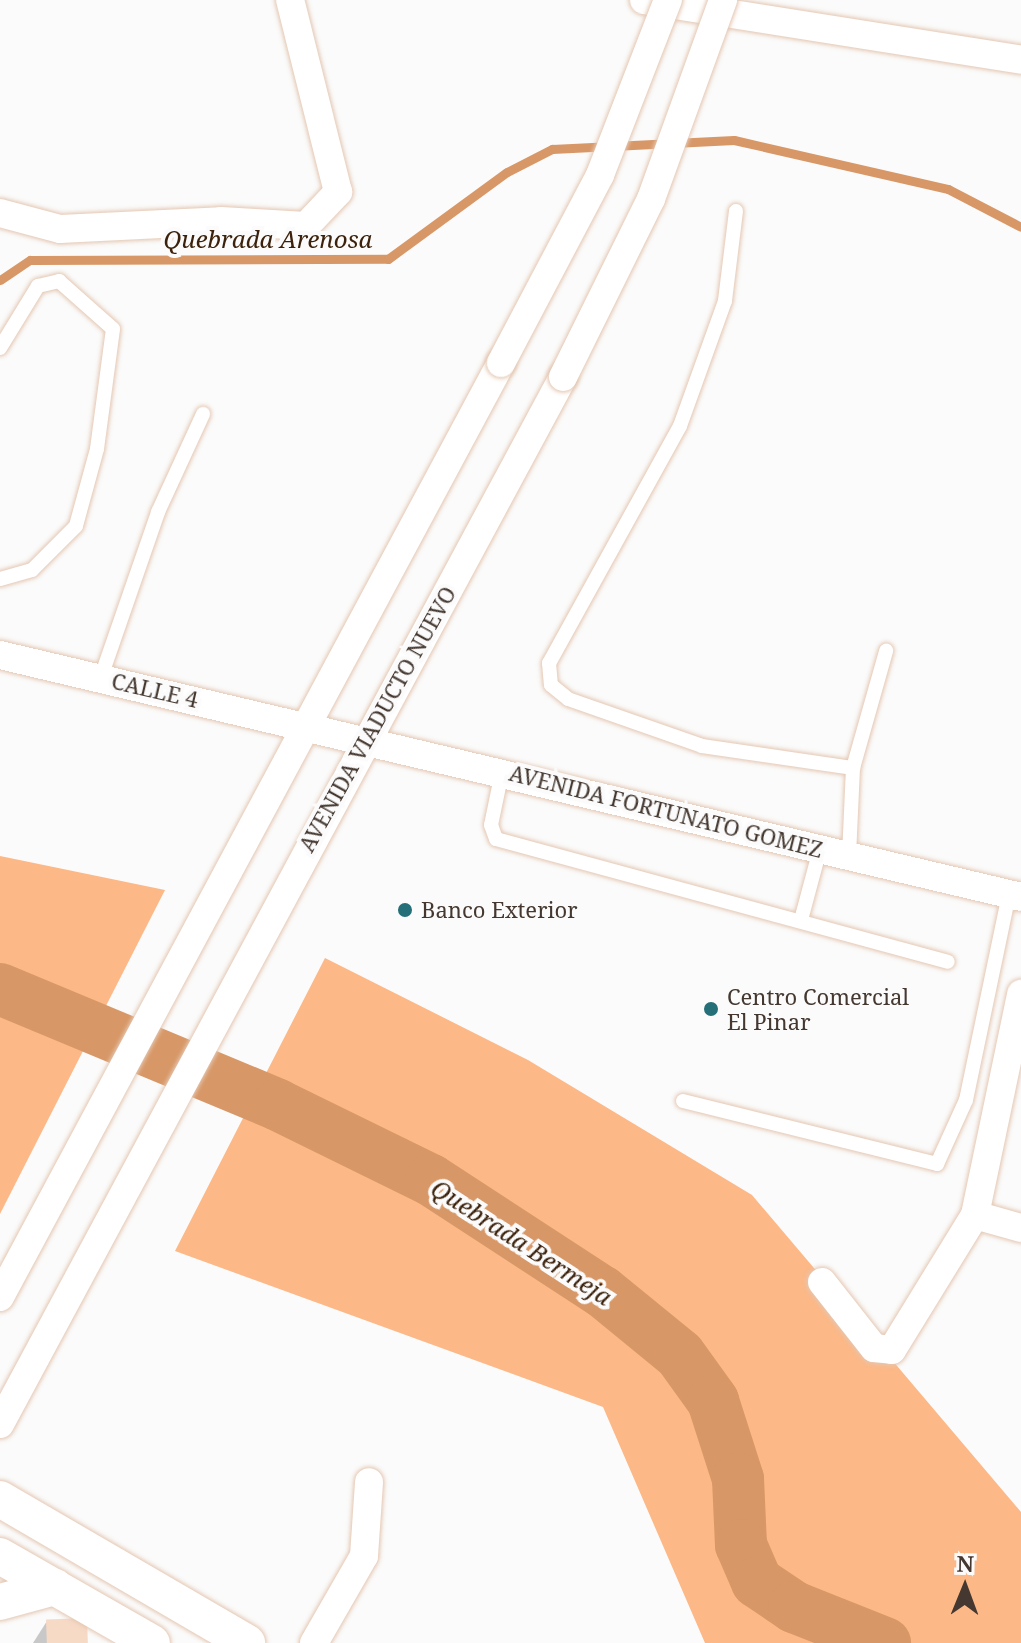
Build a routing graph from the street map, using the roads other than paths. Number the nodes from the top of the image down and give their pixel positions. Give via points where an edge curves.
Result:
1 (290, 0) edge
2 (644, 0) edge
3 (668, 0) edge
4 (723, 0) edge
5 (1021, 60) edge
6 (736, 211) dead end
7 (0, 213) edge
8 (0, 348) edge
9 (203, 414) dead end
10 (0, 579) edge
11 (886, 651) dead end
12 (0, 655) edge
13 (101, 677) junction
14 (310, 726) junction
15 (367, 738) junction
16 (853, 768) junction
17 (502, 771) junction
18 (820, 849) junction
19 (849, 856) junction
20 (1015, 896) edge
21 (801, 920) junction
22 (948, 962) dead end
23 (1021, 994) edge
24 (1012, 1099) edge
25 (683, 1101) dead end
26 (975, 1215) junction
27 (1021, 1228) edge
28 (822, 1282) dead end
29 (0, 1297) edge
30 (0, 1424) edge
31 (369, 1482) dead end
32 (0, 1499) edge
33 (0, 1556) edge
34 (55, 1587) junction
35 (0, 1602) edge
36 (152, 1643) edge
37 (247, 1643) edge
38 (314, 1643) edge

1 - 7 street via 338,192 306,226 221,221 60,229
2 - 5 street
3 - 14 street, bridge via 600,175
4 - 15 street, AVENIDA VIADUCTO NUEVO, bridge via 651,199 563,377
6 - 16 lane via 725,301 680,426 549,663 551,685 568,699 702,746
8 - 10 lane via 38,286 59,281 113,329 97,449 76,526 32,570
9 - 13 lane via 158,512
11 - 16 lane
12 - 13 street, CALLE 4
13 - 14 street, CALLE 4
14 - 15 street, AVENIDA FORTUNATO GOMEZ
14 - 29 street
15 - 17 street, AVENIDA FORTUNATO GOMEZ
15 - 30 street, AVENIDA VIADUCTO NUEVO
16 - 19 lane
17 - 18 street, AVENIDA FORTUNATO GOMEZ
17 - 21 lane via 491,825 496,839
18 - 19 street, AVENIDA FORTUNATO GOMEZ
18 - 21 lane
19 - 20 street, AVENIDA FORTUNATO GOMEZ
20 - 25 lane via 966,1100 937,1164
21 - 22 lane
23 - 24 street
24 - 26 street
26 - 27 street
26 - 28 street via 892,1350 874,1348
31 - 38 street via 371,1526 364,1556
32 - 37 street
33 - 34 street
34 - 35 street
34 - 36 street

